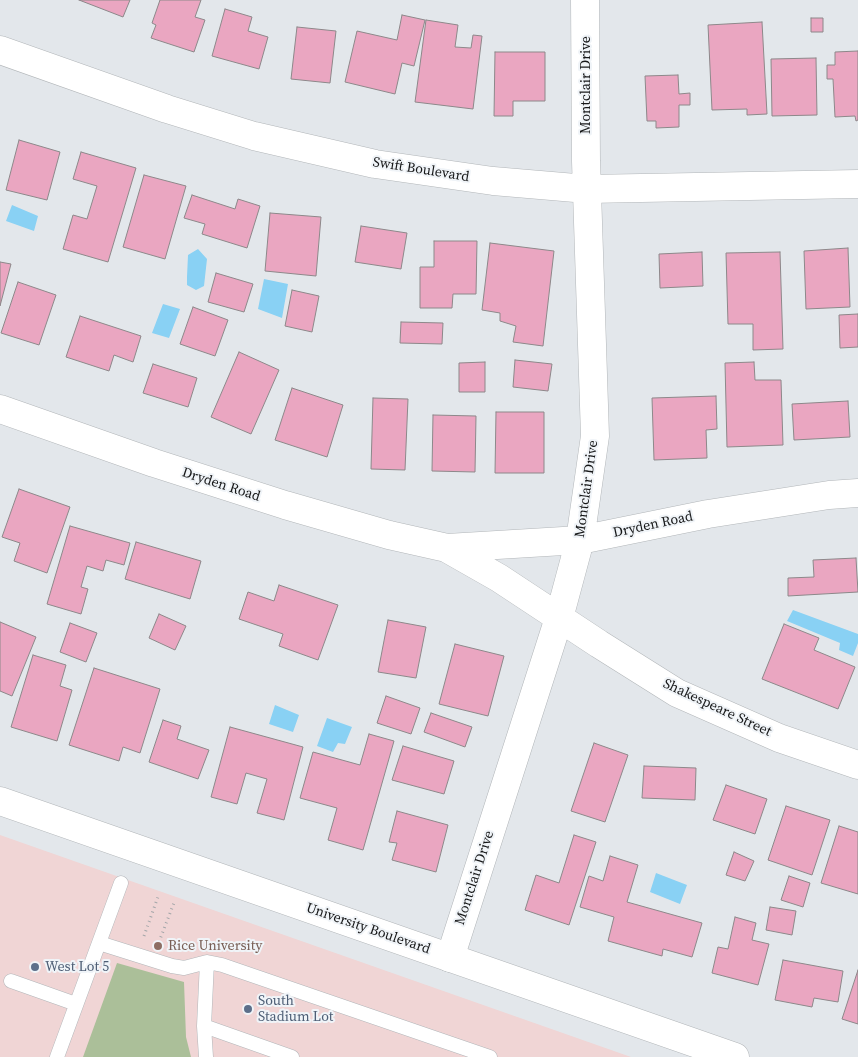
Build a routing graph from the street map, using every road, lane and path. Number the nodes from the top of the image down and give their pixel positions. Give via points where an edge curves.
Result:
1 (585, 0) edge
2 (0, 50) edge
3 (858, 184) edge
4 (587, 189) junction
5 (0, 409) edge
6 (858, 493) edge
7 (580, 540) junction
8 (447, 548) junction
9 (559, 618) junction
10 (858, 766) edge
11 (0, 801) edge
12 (122, 883) dead end
13 (159, 894) dead end
14 (175, 900) dead end
15 (99, 943) junction
16 (138, 956) junction
17 (450, 958) junction
18 (152, 960) junction
19 (207, 962) junction
20 (11, 981) dead end
21 (76, 1004) junction
22 (204, 1026) junction
23 (57, 1057) edge
24 (206, 1057) edge
25 (292, 1057) edge
26 (490, 1057) edge
27 (736, 1057) edge

1 - 4 street, Montclair Drive
2 - 4 street, Swift Boulevard via 254,136 375,164 493,182
3 - 4 street, Swift Boulevard
4 - 7 street, Montclair Drive via 595,436
5 - 8 street, Dryden Road via 285,505
6 - 7 street, Dryden Road via 708,514
7 - 8 street, Dryden Road
7 - 9 street, Montclair Drive
8 - 9 street, Dryden Road
9 - 10 street, Shakespeare Street via 677,693 779,738
9 - 17 street, Montclair Drive
11 - 17 street, University Boulevard
12 - 15 lane
13 - 16 path
14 - 18 path
15 - 16 lane
15 - 21 lane
16 - 18 lane
17 - 27 street, University Boulevard
18 - 19 lane via 184,968
19 - 22 lane
19 - 26 lane
20 - 21 lane
21 - 23 lane
22 - 24 lane
22 - 25 lane

